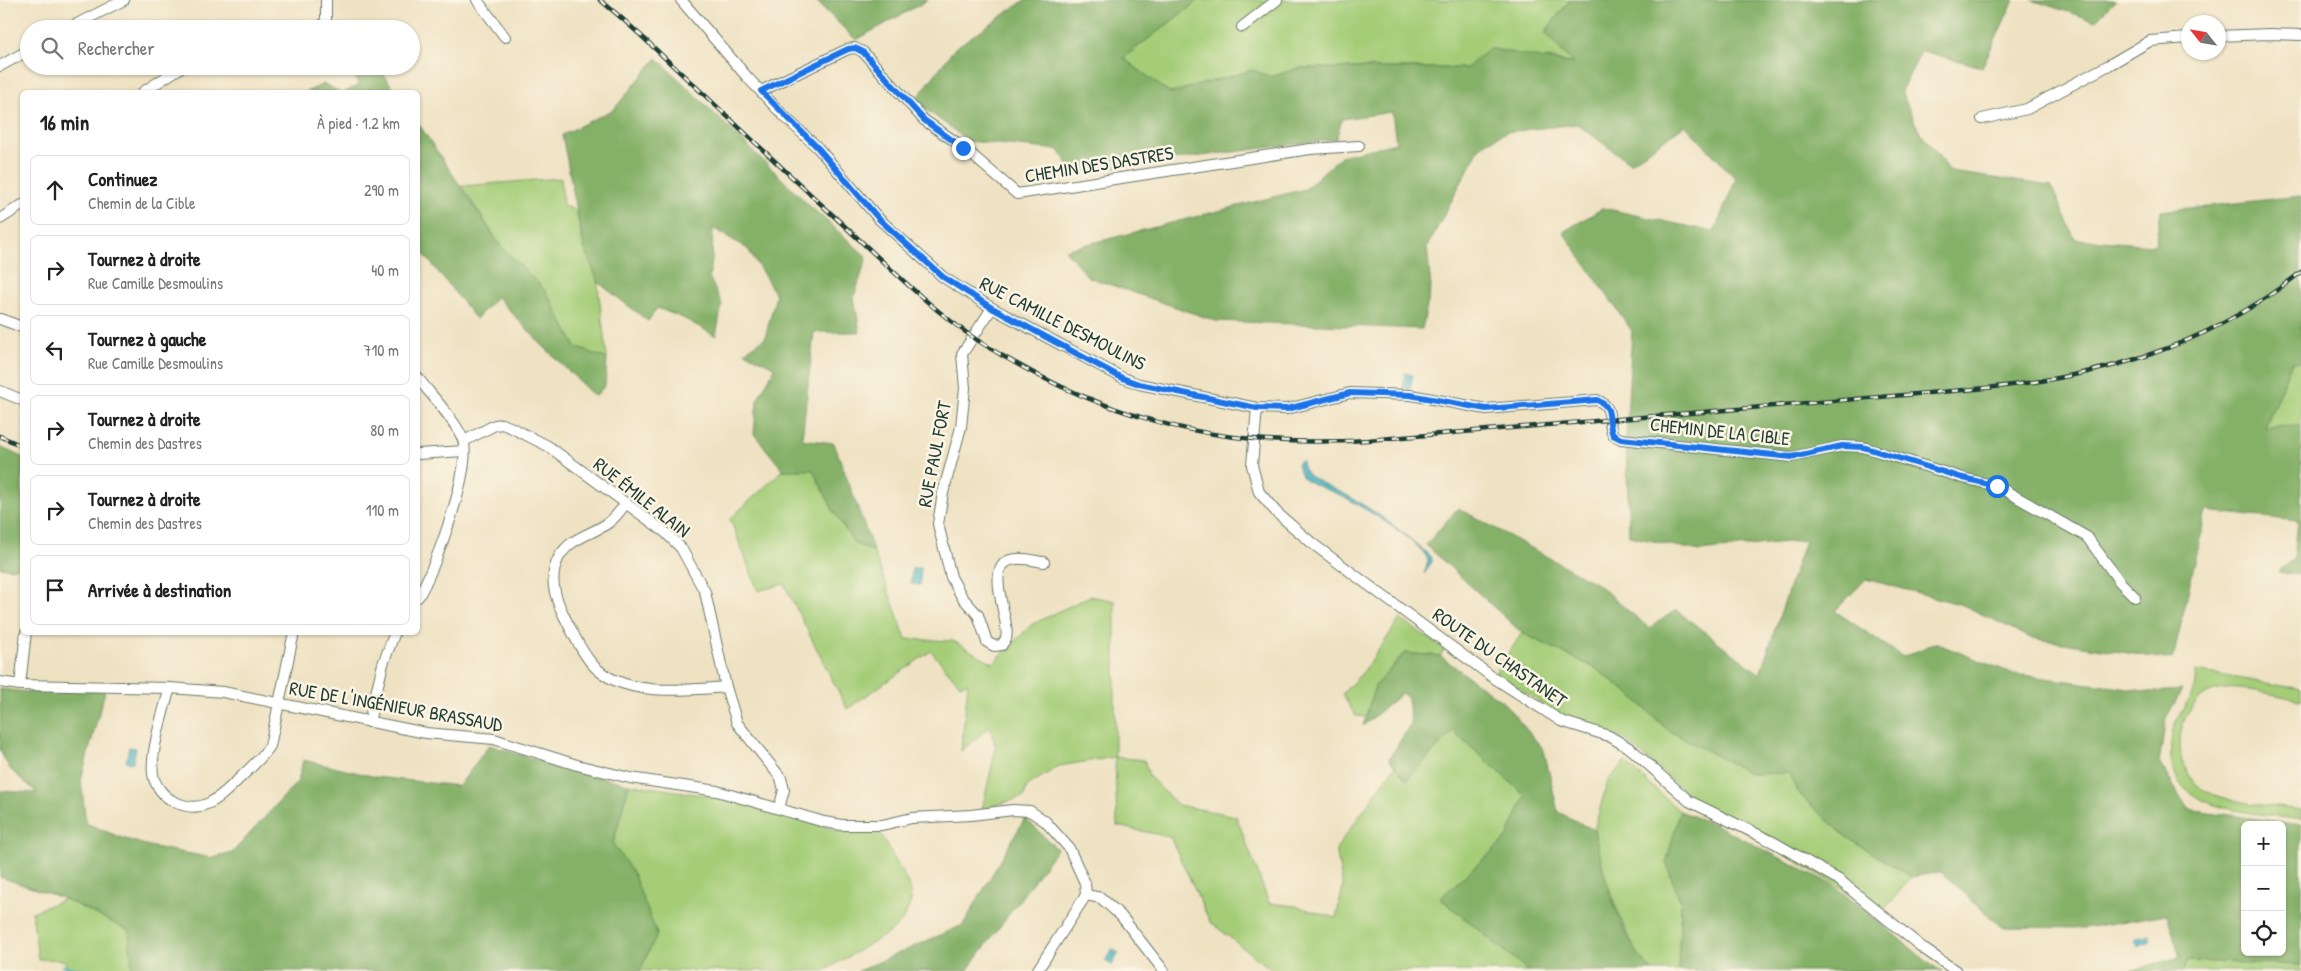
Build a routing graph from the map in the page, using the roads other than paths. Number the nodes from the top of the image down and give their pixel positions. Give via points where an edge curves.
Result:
1 (124, 0) edge
2 (326, 0) edge
3 (477, 0) edge
4 (681, 0) edge
5 (1277, 0) edge
6 (85, 20) edge
7 (326, 20) edge
8 (1242, 28) dead end
9 (2301, 35) edge
10 (2226, 36) edge
11 (505, 37) dead end
12 (2181, 39) edge
13 (20, 55) edge
14 (0, 66) edge
15 (169, 75) edge
16 (146, 90) edge
17 (761, 91) junction
18 (1982, 119) dead end
19 (1359, 146) dead end
20 (20, 206) edge
21 (0, 219) edge
22 (992, 308) junction
23 (0, 320) edge
24 (20, 326) edge
25 (420, 381) edge
26 (0, 391) edge
27 (20, 399) edge
28 (1257, 408) junction
29 (1613, 435) joint
30 (464, 446) junction
31 (420, 454) edge
32 (626, 503) junction
33 (1044, 562) dead end
34 (420, 593) edge
35 (2135, 597) dead end
36 (26, 635) edge
37 (293, 635) edge
38 (394, 635) edge
39 (0, 682) edge
40 (20, 685) junction
41 (170, 688) junction
42 (726, 688) junction
43 (280, 704) junction
44 (369, 722) junction
45 (779, 808) junction
46 (1086, 896) junction
47 (1037, 971) edge
48 (1164, 971) edge
49 (1956, 971) edge

1 - 6 street
2 - 7 street
3 - 11 street
4 - 17 street, RUE CAMILLE DESMOULINS
5 - 8 street
9 - 10 street
12 - 18 street via 2150,41 2027,109
13 - 14 street
15 - 16 street
17 - 19 street, CHEMIN DES DASTRES via 855,48 863,52 924,120 1017,194 1310,149
17 - 22 street, RUE CAMILLE DESMOULINS via 818,148 894,234 943,277
20 - 21 street
22 - 28 street, RUE CAMILLE DESMOULINS via 1122,378
22 - 33 street, RUE PAUL FORT via 962,354 965,388 961,427 938,524 951,578 978,615 986,642 994,646 1002,644 1006,638 999,598 1001,569 1008,561 1017,559
23 - 24 street
25 - 30 street via 456,427
26 - 27 street
28 - 29 street, RUE CAMILLE DESMOULINS via 1287,409 1350,393 1410,395 1486,409 1597,400 1609,410
28 - 49 street, ROUTE DU CHASTANET via 1252,465 1259,492 1277,513 1313,544 1491,676 1561,721 1609,736 1623,744 1690,801 1775,843 1839,880
29 - 35 street, CHEMIN DE LA CIBLE via 1621,439 1792,457 1842,446 1863,447 1997,486 2086,537
30 - 31 street
30 - 32 street, RUE ÉMILE ALAIN via 495,425 502,424 548,446
30 - 34 street via 463,466 444,540
32 - 42 street, RUE ÉMILE ALAIN via 665,532 681,548 691,565 705,592
32 - 42 street via 609,522 568,545 554,572 557,603 582,651 606,674 635,686 670,691
36 - 40 street
37 - 43 street
38 - 44 street
39 - 40 street, RUE DE L'INGÉNIEUR BRASSAUD
40 - 41 street, RUE DE L'INGÉNIEUR BRASSAUD
41 - 43 street, RUE DE L'INGÉNIEUR BRASSAUD via 223,692
41 - 43 street via 152,763 153,776 160,790 183,806 196,807 220,797 263,755 273,736
42 - 45 street, RUE ÉMILE ALAIN via 738,723 781,778 784,790
43 - 44 street, RUE DE L'INGÉNIEUR BRASSAUD
44 - 45 street, RUE DE L'INGÉNIEUR BRASSAUD via 426,733 494,739 576,766 718,791
45 - 46 street, RUE DE L'INGÉNIEUR BRASSAUD via 824,822 882,826 912,818 1030,811 1045,821 1069,848 1085,883
46 - 47 street
46 - 48 street via 1101,898 1121,916

